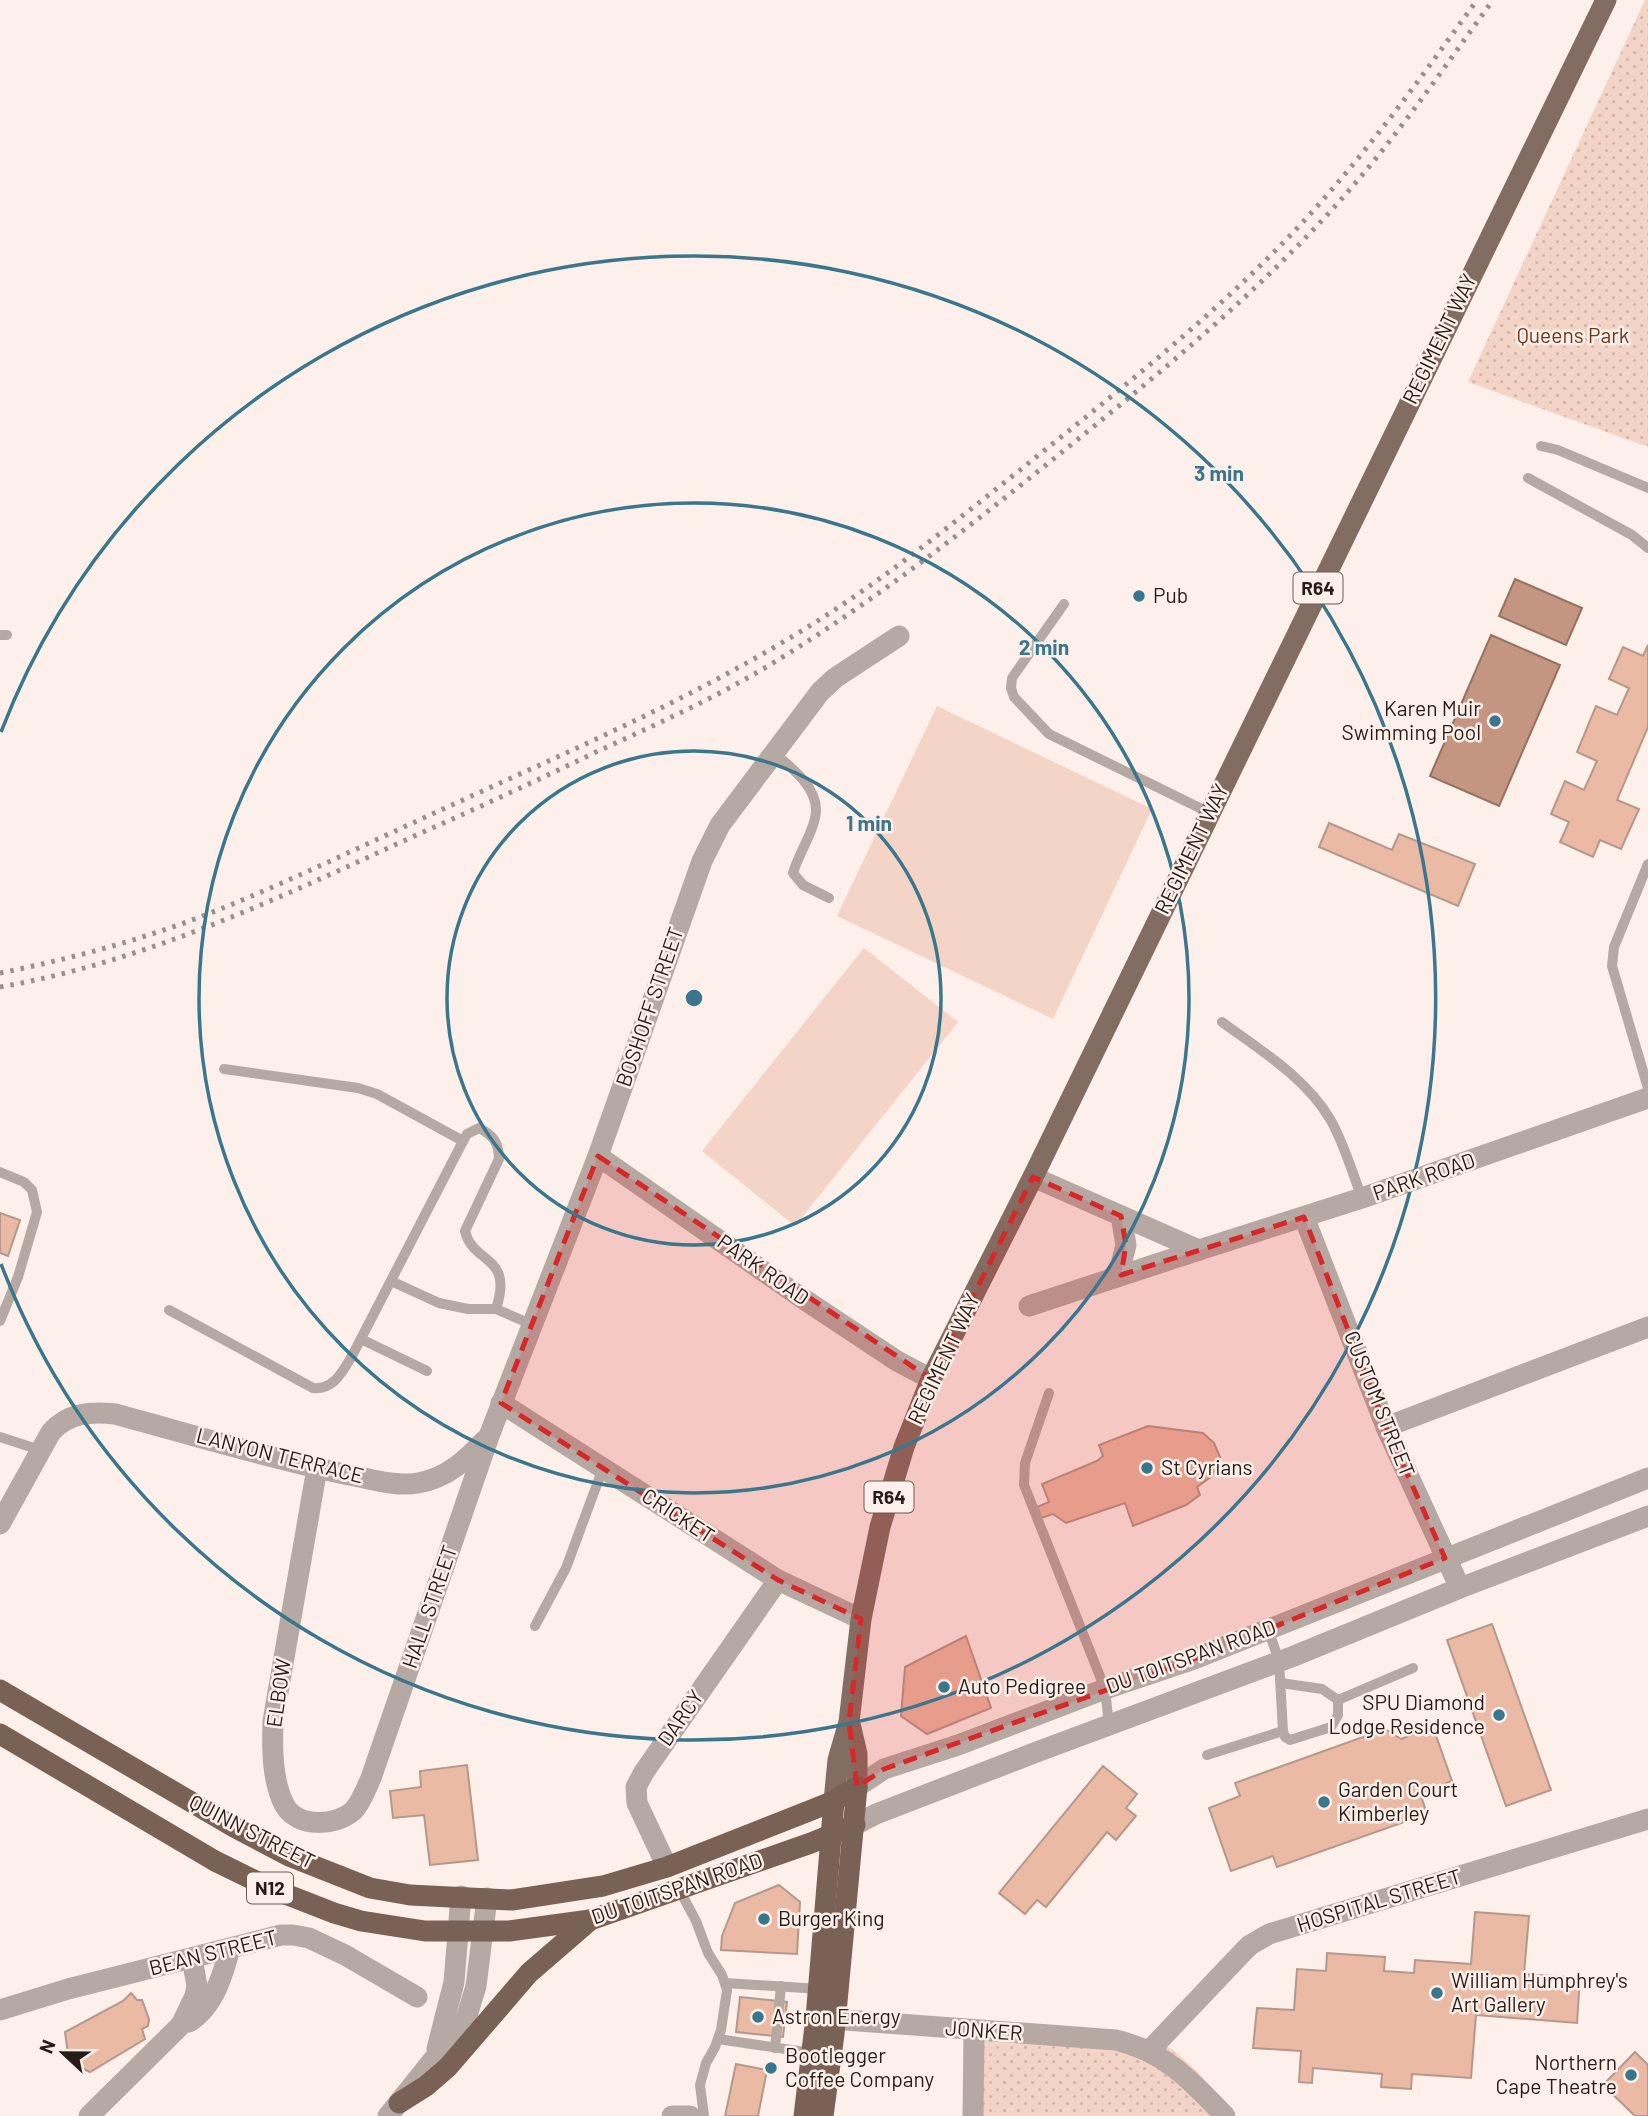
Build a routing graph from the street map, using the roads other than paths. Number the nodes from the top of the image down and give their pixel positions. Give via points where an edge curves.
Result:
1 (1606, 0) edge
2 (1541, 446) dead end
3 (1528, 478) dead end
4 (1648, 488) edge
5 (1648, 548) edge
6 (1064, 604) dead end
7 (898, 636) dead end
8 (773, 752) junction
9 (1210, 813) junction
10 (1648, 864) edge
11 (829, 898) dead end
12 (1222, 1022) dead end
13 (224, 1069) dead end
14 (1648, 1088) edge
15 (1648, 1098) edge
16 (463, 1141) junction
17 (598, 1156) junction
18 (0, 1172) edge
19 (1033, 1177) junction
20 (1362, 1198) junction
21 (1121, 1216) junction
22 (1304, 1217) junction
23 (1199, 1250) junction
24 (1118, 1276) junction
25 (391, 1281) junction
26 (1029, 1306) dead end
27 (496, 1309) junction
28 (169, 1310) dead end
29 (0, 1321) edge
30 (533, 1325) junction
31 (1648, 1326) edge
32 (361, 1339) junction
33 (428, 1371) dead end
34 (931, 1380) junction
35 (1049, 1393) dead end
36 (501, 1403) junction
37 (1386, 1427) junction
38 (489, 1436) junction
39 (0, 1437) edge
40 (40, 1450) junction
41 (317, 1468) junction
42 (603, 1468) junction
43 (1648, 1478) edge
44 (6, 1499) edge
45 (1648, 1516) edge
46 (0, 1524) edge
47 (1446, 1558) junction
48 (778, 1580) junction
49 (1460, 1588) junction
50 (861, 1619) junction
51 (535, 1626) dead end
52 (1268, 1629) junction
53 (1413, 1668) dead end
54 (1280, 1672) junction
55 (1105, 1689) junction
56 (0, 1690) edge
57 (1338, 1700) junction
58 (849, 1722) junction
59 (1109, 1725) junction
60 (1283, 1731) junction
61 (0, 1734) edge
62 (1207, 1755) dead end
63 (371, 1778) joint
64 (857, 1787) junction
65 (834, 1801) junction
66 (1648, 1819) edge
67 (855, 1825) junction
68 (831, 1836) junction
69 (667, 1867) junction
70 (679, 1889) junction
71 (461, 1896) junction
72 (487, 1898) junction
73 (590, 1920) junction
74 (459, 1932) junction
75 (483, 1932) junction
76 (230, 1948) junction
77 (192, 1958) junction
78 (725, 1983) junction
79 (781, 1986) junction
80 (818, 1989) junction
81 (416, 1997) dead end
82 (0, 2010) edge
83 (826, 2019) junction
84 (181, 2025) junction
85 (974, 2031) junction
86 (718, 2039) junction
87 (775, 2048) junction
88 (1150, 2050) junction
89 (812, 2053) junction
90 (435, 2058) junction
91 (394, 2109) edge
92 (89, 2116) edge
93 (672, 2116) edge
94 (690, 2116) edge
95 (704, 2116) edge
96 (804, 2116) edge
97 (823, 2116) edge
98 (973, 2116) edge
99 (1225, 2116) edge

1 - 9 main road, REGIMENT WAY / R64
2 - 4 lane
3 - 5 lane
6 - 9 lane via 1012,678 1014,696 1049,734
7 - 8 street, BOSHOFF STREET via 835,678
8 - 11 lane via 798,774 816,810 793,873 803,885
8 - 17 street, BOSHOFF STREET via 720,825 702,860
9 - 19 main road, REGIMENT WAY / R64
10 - 14 lane via 1614,947 1612,966
12 - 20 lane via 1304,1085 1322,1106
13 - 16 lane via 358,1088
15 - 20 street, PARK ROAD
16 - 25 lane
16 - 27 lane via 478,1128 495,1140 499,1149 499,1159 466,1231 470,1242 499,1273
17 - 30 street, BOSHOFF STREET
17 - 34 street, PARK ROAD via 810,1303
18 - 29 lane via 32,1190 37,1212
19 - 21 street
19 - 34 main road, REGIMENT WAY / R64
20 - 22 street, PARK ROAD
21 - 23 street
21 - 24 street via 1126,1245
22 - 23 street, PARK ROAD
22 - 37 street, CUSTOM STREET
23 - 24 street, PARK ROAD
24 - 26 street, PARK ROAD
25 - 27 lane via 456,1308
25 - 32 lane
27 - 30 lane
28 - 32 lane via 313,1388 322,1389 340,1376
30 - 36 street, BOSHOFF STREET
31 - 37 street
32 - 33 lane
34 - 50 main road, REGIMENT WAY / R64 via 888,1498
35 - 55 lane via 1025,1464 1024,1485
36 - 38 street, BOSHOFF STREET
36 - 42 street, CRICKET
37 - 47 street, CUSTOM STREET
38 - 41 street, LANYON TERRACE via 454,1469 418,1483 393,1483
38 - 63 street, HALL STREET
39 - 40 lane
40 - 41 street, LANYON TERRACE via 58,1423 90,1413 115,1414
40 - 44 street
41 - 63 street, ELBOW via 273,1721 276,1773 286,1808 298,1818 328,1822 355,1809
42 - 48 street, CRICKET
42 - 51 lane via 566,1567
43 - 47 street, DU TOITSPAN ROAD
44 - 46 street
45 - 49 street, DU TOITSPAN ROAD
47 - 49 street, CUSTOM STREET
47 - 52 street, DU TOITSPAN ROAD
48 - 50 street, CRICKET
48 - 69 street, DARCY via 636,1787 637,1802
49 - 54 street, DU TOITSPAN ROAD
50 - 58 main road, REGIMENT WAY / R64
52 - 54 lane
52 - 55 street, DU TOITSPAN ROAD
53 - 57 lane
54 - 57 lane
54 - 59 street, DU TOITSPAN ROAD
54 - 60 lane
55 - 59 lane
55 - 64 street, DU TOITSPAN ROAD via 884,1769
56 - 71 highway, QUINN STREET / N12 via 289,1856 370,1888
57 - 60 lane via 1338,1716 1331,1727 1290,1740
58 - 64 main road, REGIMENT WAY / R64 via 857,1754
58 - 65 main road, REGIMENT WAY / R64 via 838,1760
59 - 67 street, DU TOITSPAN ROAD
60 - 62 lane
61 - 74 highway, QUINN STREET / N12 via 215,1861 270,1888 361,1921
64 - 65 highway, DU TOITSPAN ROAD / N12
64 - 67 highway
65 - 68 highway
65 - 69 highway, DU TOITSPAN ROAD / N12
66 - 88 street, HOSPITAL STREET via 1269,1934 1242,1953
67 - 68 highway, DU TOITSPAN ROAD / N12
67 - 83 highway
68 - 70 highway, DU TOITSPAN ROAD / N12
68 - 80 highway
69 - 72 highway, DU TOITSPAN ROAD / N12 via 585,1890 512,1900
70 - 73 highway, DU TOITSPAN ROAD / N12
70 - 78 lane
71 - 72 highway, QUINN STREET / N12
71 - 74 street
72 - 75 street
73 - 75 highway, DU TOITSPAN ROAD / N12
73 - 91 highway via 529,1973 448,2067
74 - 75 highway, QUINN STREET / N12
74 - 90 street via 449,2009
75 - 90 street via 469,2011
76 - 77 street, BEAN STREET
76 - 81 street, BEAN STREET via 281,1935 301,1935
76 - 84 street via 209,2001
77 - 82 street, BEAN STREET
77 - 84 street via 197,1986
78 - 79 lane
78 - 86 lane via 726,2009
79 - 80 lane
79 - 87 lane
80 - 83 highway
83 - 85 street, JONKER
83 - 89 highway
83 - 97 highway
84 - 92 street
85 - 88 street, JONKER via 1116,2040
85 - 98 street
86 - 87 lane
86 - 95 lane via 700,2085
87 - 89 lane
88 - 99 street, JONKER via 1178,2068
89 - 96 highway
90 - 91 street
93 - 94 street

